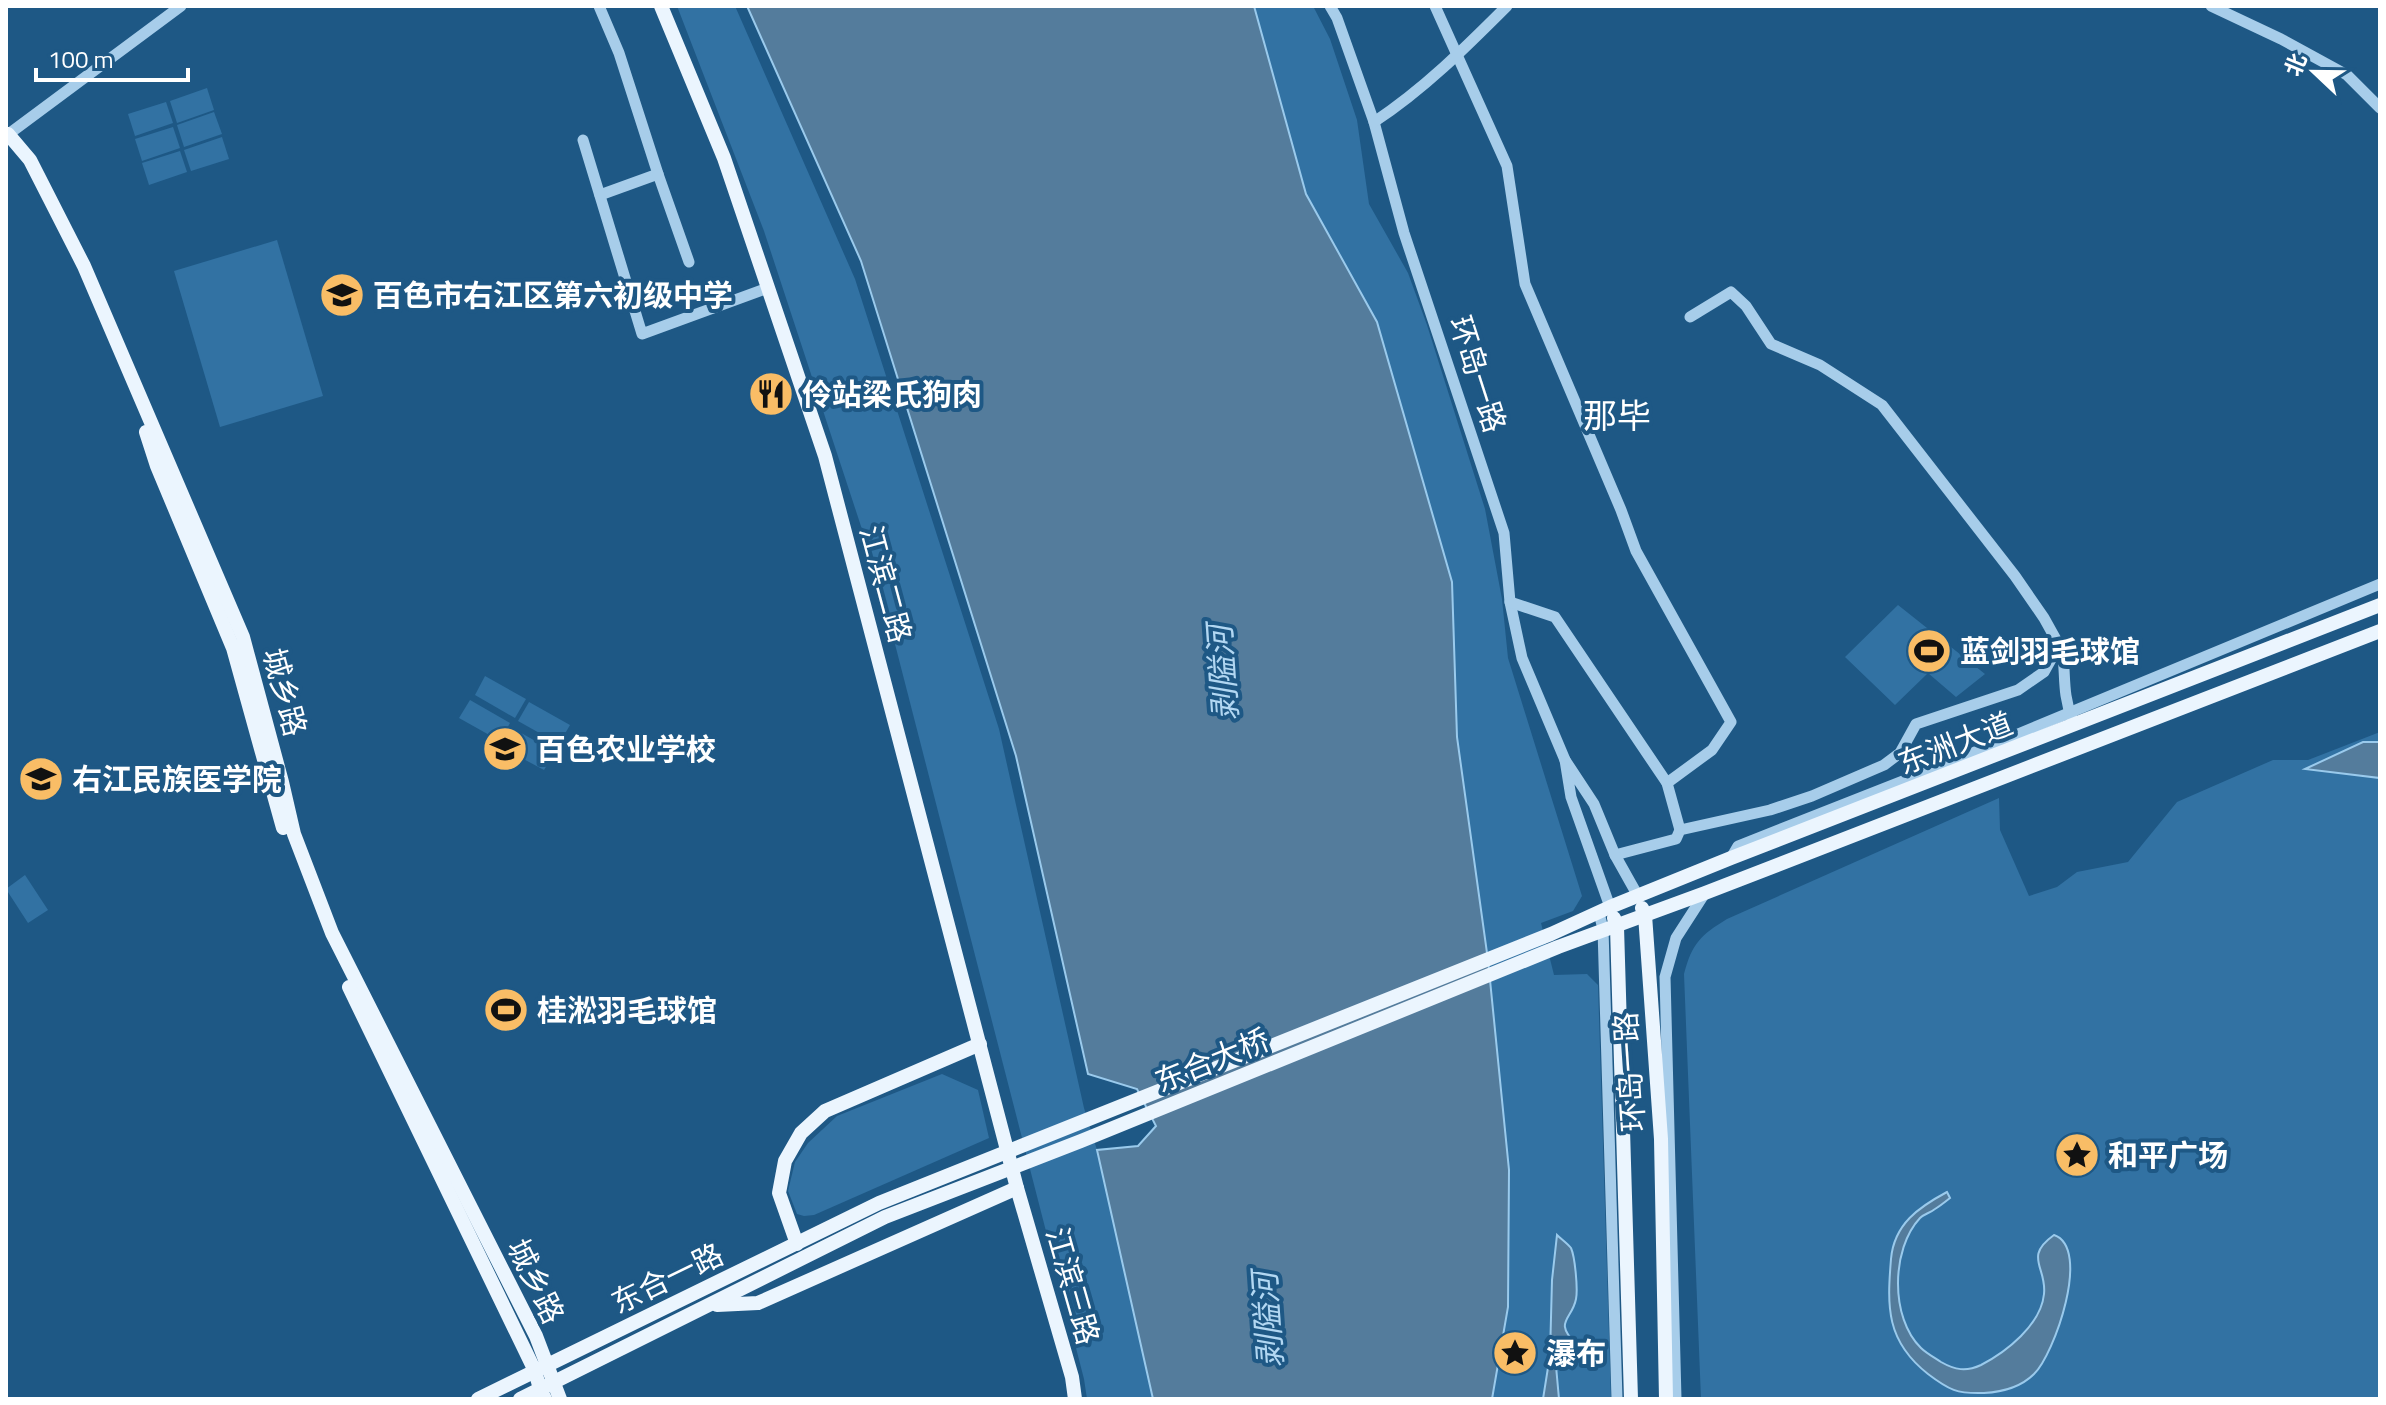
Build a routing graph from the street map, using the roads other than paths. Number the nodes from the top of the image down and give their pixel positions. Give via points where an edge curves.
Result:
1 (181, 6) edge
2 (599, 6) edge
3 (661, 6) edge
4 (1330, 6) edge
5 (1435, 6) edge
6 (1507, 6) edge
7 (2211, 6) edge
8 (1458, 55) junction
9 (2380, 108) edge
10 (1374, 122) junction
11 (7, 134) edge
12 (583, 140) dead end
13 (658, 174) junction
14 (600, 195) junction
15 (689, 262) dead end
16 (768, 288) junction
17 (1690, 317) dead end
18 (2380, 584) edge
19 (1510, 602) junction
20 (2380, 605) edge
21 (2380, 631) edge
22 (2059, 645) junction
23 (2072, 718) junction
24 (1565, 760) junction
25 (1667, 783) junction
26 (1680, 830) junction
27 (1764, 845) junction
28 (1615, 855) junction
29 (1731, 858) junction
30 (1772, 867) junction
31 (1705, 893) junction
32 (1638, 896) junction
33 (1604, 910) junction
34 (1645, 915) junction
35 (1610, 929) junction
36 (1554, 940) junction
37 (980, 1044) junction
38 (1661, 1139) junction
39 (1670, 1158) junction
40 (1660, 1171) junction
41 (1017, 1188) junction
42 (882, 1210) junction
43 (797, 1244) junction
44 (709, 1305) junction
45 (541, 1368) junction
46 (546, 1391) edge
47 (478, 1399) edge
48 (520, 1399) edge
49 (560, 1399) edge
50 (1075, 1399) edge
51 (1617, 1399) edge
52 (1631, 1399) edge
53 (1666, 1399) edge
54 (1676, 1399) edge

1 - 11 street
2 - 13 street
3 - 16 main road, 江滨二路 via 724,158
4 - 10 street, 环岛一路
5 - 8 street
6 - 8 street
7 - 9 street via 2347,75
8 - 10 street
8 - 25 street via 1507,166 1525,284 1636,551 1731,722 1712,750
10 - 19 street, 环岛一路 via 1404,233 1504,533
11 - 45 main road, 城乡路 via 30,160 84,266 243,637 294,834 332,933 536,1336
12 - 14 street
13 - 14 street
13 - 15 street
14 - 16 street via 642,334
16 - 37 main road, 江滨二路 via 825,456
17 - 22 street via 1731,292 1771,344 1820,365 1882,405 2015,576
18 - 23 street
19 - 24 street, 环岛一路 via 1522,658
19 - 25 street via 1555,617
20 - 23 main road, 东洲大道
21 - 30 main road, 东洲大道
22 - 23 street
22 - 26 street via 2044,672 2018,690 1916,724 1900,753 1884,765 1770,810
23 - 27 main road, 东洲大道
23 - 29 street via 1738,846
24 - 28 street, 环岛一路 via 1594,804
24 - 33 street, 环岛一路
25 - 26 street
26 - 28 street via 1676,839
27 - 29 main road, 东洲大道
27 - 30 main road
28 - 32 street, 环岛一路
29 - 32 main road, 东洲大道
30 - 31 main road, 东洲大道
31 - 34 main road, 东洲大道
31 - 39 street via 1676,938 1665,977
32 - 33 main road, 东洲大道
32 - 34 main road, 环岛一路
33 - 35 main road, 环岛一路
33 - 36 main road, 东洲大道
34 - 35 main road, 东洲大道
34 - 38 main road, 环岛一路
35 - 36 main road, 东洲大道
35 - 51 street
35 - 52 main road, 环岛一路
36 - 42 main road, 东合大桥
37 - 41 main road, 江滨二路
37 - 43 main road via 825,1111 801,1133 785,1161 779,1193
38 - 39 main road
38 - 40 main road, 环岛一路
39 - 40 main road
39 - 54 street
40 - 53 main road, 环岛一路
41 - 44 main road via 758,1303
41 - 50 main road, 江滨三路
42 - 43 main road, 东合一路
42 - 44 main road, 东合一路
43 - 45 main road, 东合一路
44 - 46 main road, 东合一路
45 - 46 main road, 城乡路
45 - 47 main road, 东合一路
46 - 48 main road, 东合一路
46 - 49 main road, 城乡路

